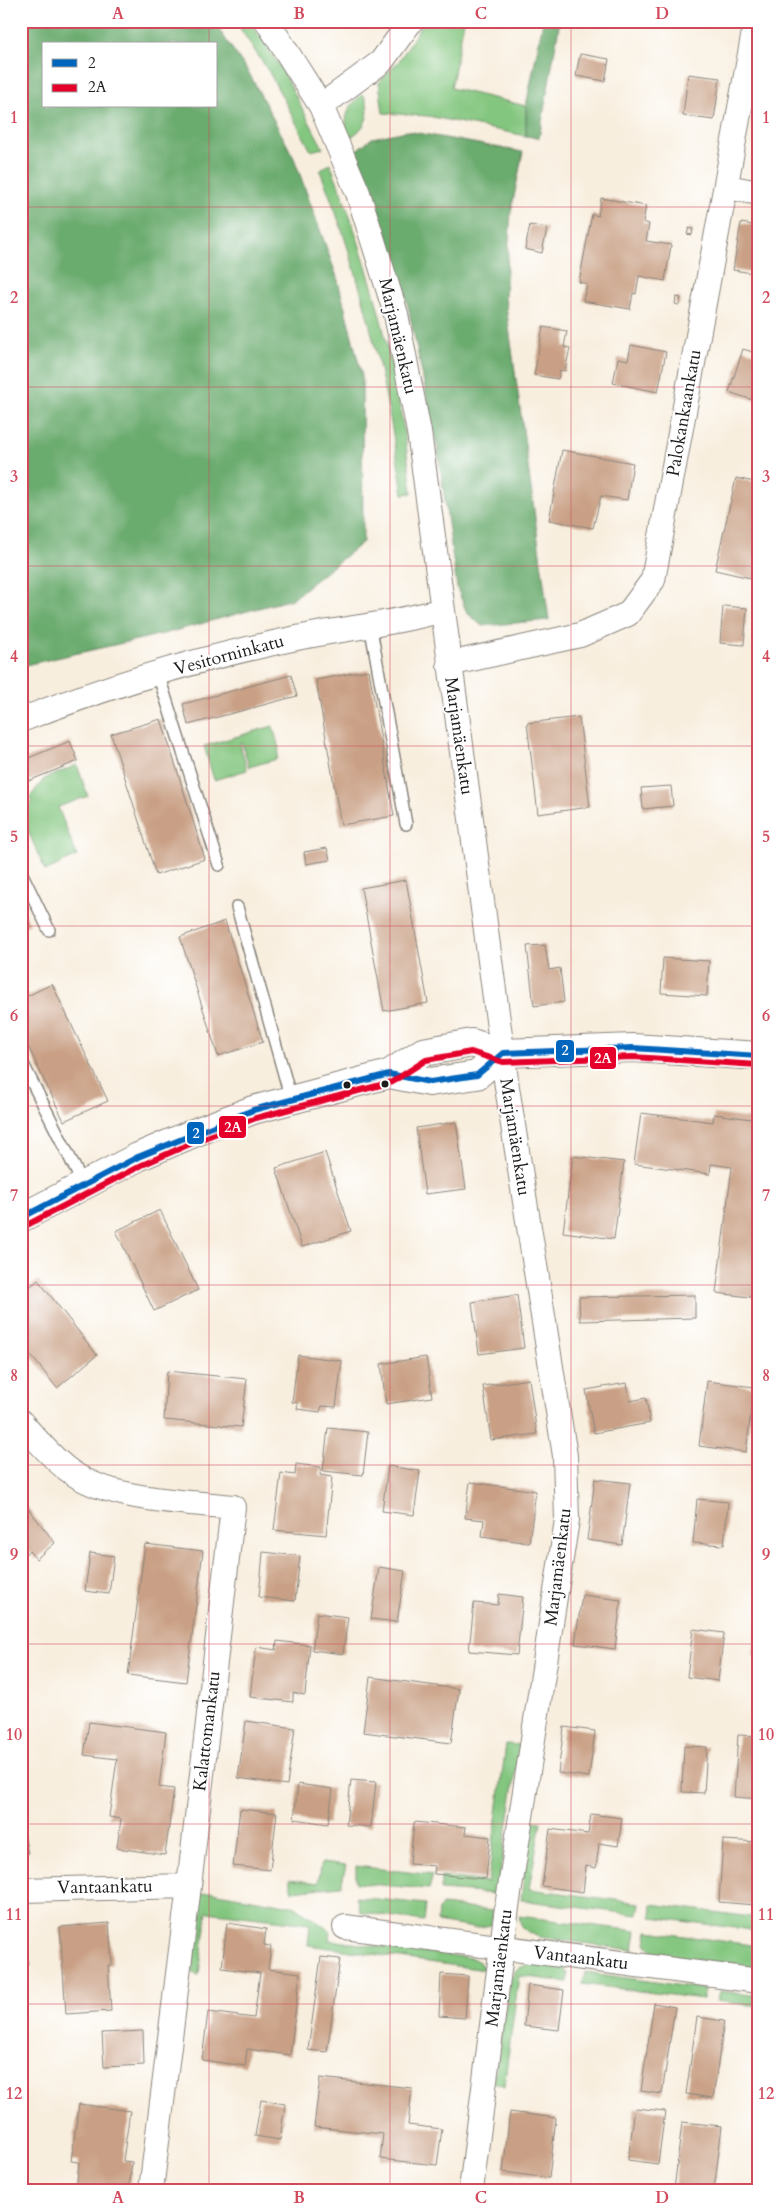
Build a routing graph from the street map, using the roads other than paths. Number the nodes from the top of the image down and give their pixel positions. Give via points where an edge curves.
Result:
1 (267, 21) edge
2 (411, 21) edge
3 (756, 21) edge
4 (321, 106) junction
5 (726, 187) junction
6 (759, 193) edge
7 (442, 610) junction
8 (370, 624) junction
9 (449, 664) junction
10 (158, 674) junction
11 (21, 720) edge
12 (406, 824) dead end
13 (219, 865) dead end
14 (21, 872) edge
15 (237, 907) dead end
16 (49, 930) dead end
17 (503, 1053) junction
18 (759, 1056) edge
19 (21, 1060) edge
20 (291, 1099) junction
21 (83, 1184) junction
22 (21, 1218) edge
23 (21, 1422) edge
24 (189, 1886) junction
25 (21, 1890) edge
26 (344, 1927) dead end
27 (502, 1948) junction
28 (759, 1981) edge
29 (151, 2190) edge
30 (471, 2190) edge

1 - 4 street, Marjamäenkatu
2 - 4 street via 381,62
3 - 5 street, Palokankaankatu
4 - 7 street, Marjamäenkatu via 358,194 396,314 419,432
5 - 6 street
5 - 9 street, Palokankaankatu via 653,580 628,614 580,635
7 - 8 street, Vesitorninkatu
7 - 9 street, Marjamäenkatu
8 - 10 street, Vesitorninkatu via 278,642
8 - 12 lane
9 - 17 street, Marjamäenkatu
10 - 11 street, Vesitorninkatu
10 - 13 lane
14 - 16 lane
15 - 20 lane
17 - 18 main road via 633,1048
17 - 20 main road via 472,1043 423,1052 389,1074
17 - 27 street, Marjamäenkatu via 566,1456 567,1520
19 - 21 lane
20 - 21 main road via 196,1132
21 - 22 main road
23 - 24 street, Kalattomankatu via 67,1469 112,1492 233,1507
24 - 25 street, Vantaankatu
24 - 29 street, Kalattomankatu
26 - 27 street, Vantaankatu
27 - 28 street, Vantaankatu
27 - 30 street, Marjamäenkatu

